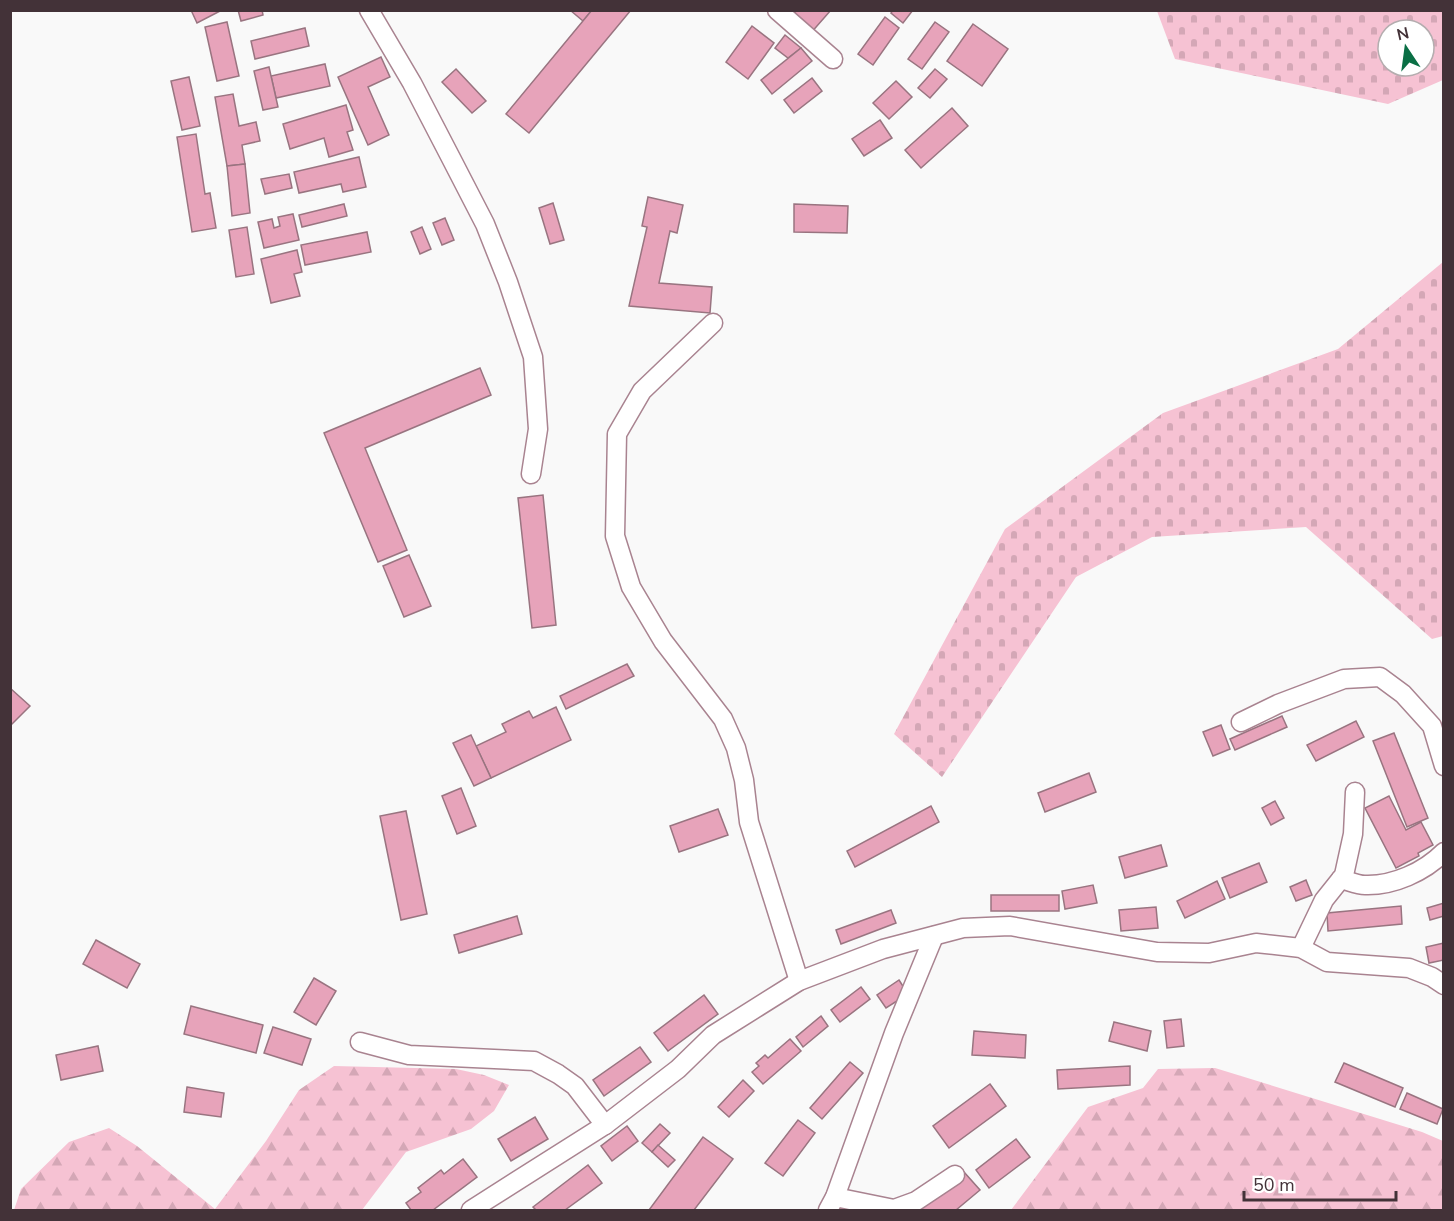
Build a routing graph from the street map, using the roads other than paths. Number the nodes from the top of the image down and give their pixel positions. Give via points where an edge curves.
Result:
1 (369, 10) edge
2 (777, 10) edge
3 (833, 59) dead end
4 (713, 323) dead end
5 (531, 474) dead end
6 (1241, 722) dead end
7 (1443, 766) edge
8 (1355, 792) dead end
9 (1443, 852) edge
10 (1341, 879) junction
11 (934, 936) junction
12 (1301, 948) junction
13 (799, 981) junction
14 (1443, 985) edge
15 (360, 1042) dead end
16 (605, 1125) junction
17 (955, 1175) dead end
18 (831, 1204) edge
19 (471, 1210) edge

1 - 5 street via 453,162 508,282 533,357 538,429
2 - 3 street
4 - 13 street via 642,391 617,434 615,536 631,587 663,641 723,718 736,748 749,822
6 - 7 street via 1344,679 1380,678 1403,694 1432,726
8 - 10 street via 1353,834
9 - 10 street via 1394,882 1364,886
10 - 12 street via 1324,900
11 - 12 street via 963,928 1010,926 1157,952 1209,953 1256,943
11 - 13 street via 883,949
11 - 18 street
12 - 14 street via 1327,962 1409,968 1432,976
13 - 16 street via 713,1035 678,1069
15 - 16 street via 409,1055 534,1061 575,1086
16 - 19 street
17 - 18 street via 916,1201 894,1209

